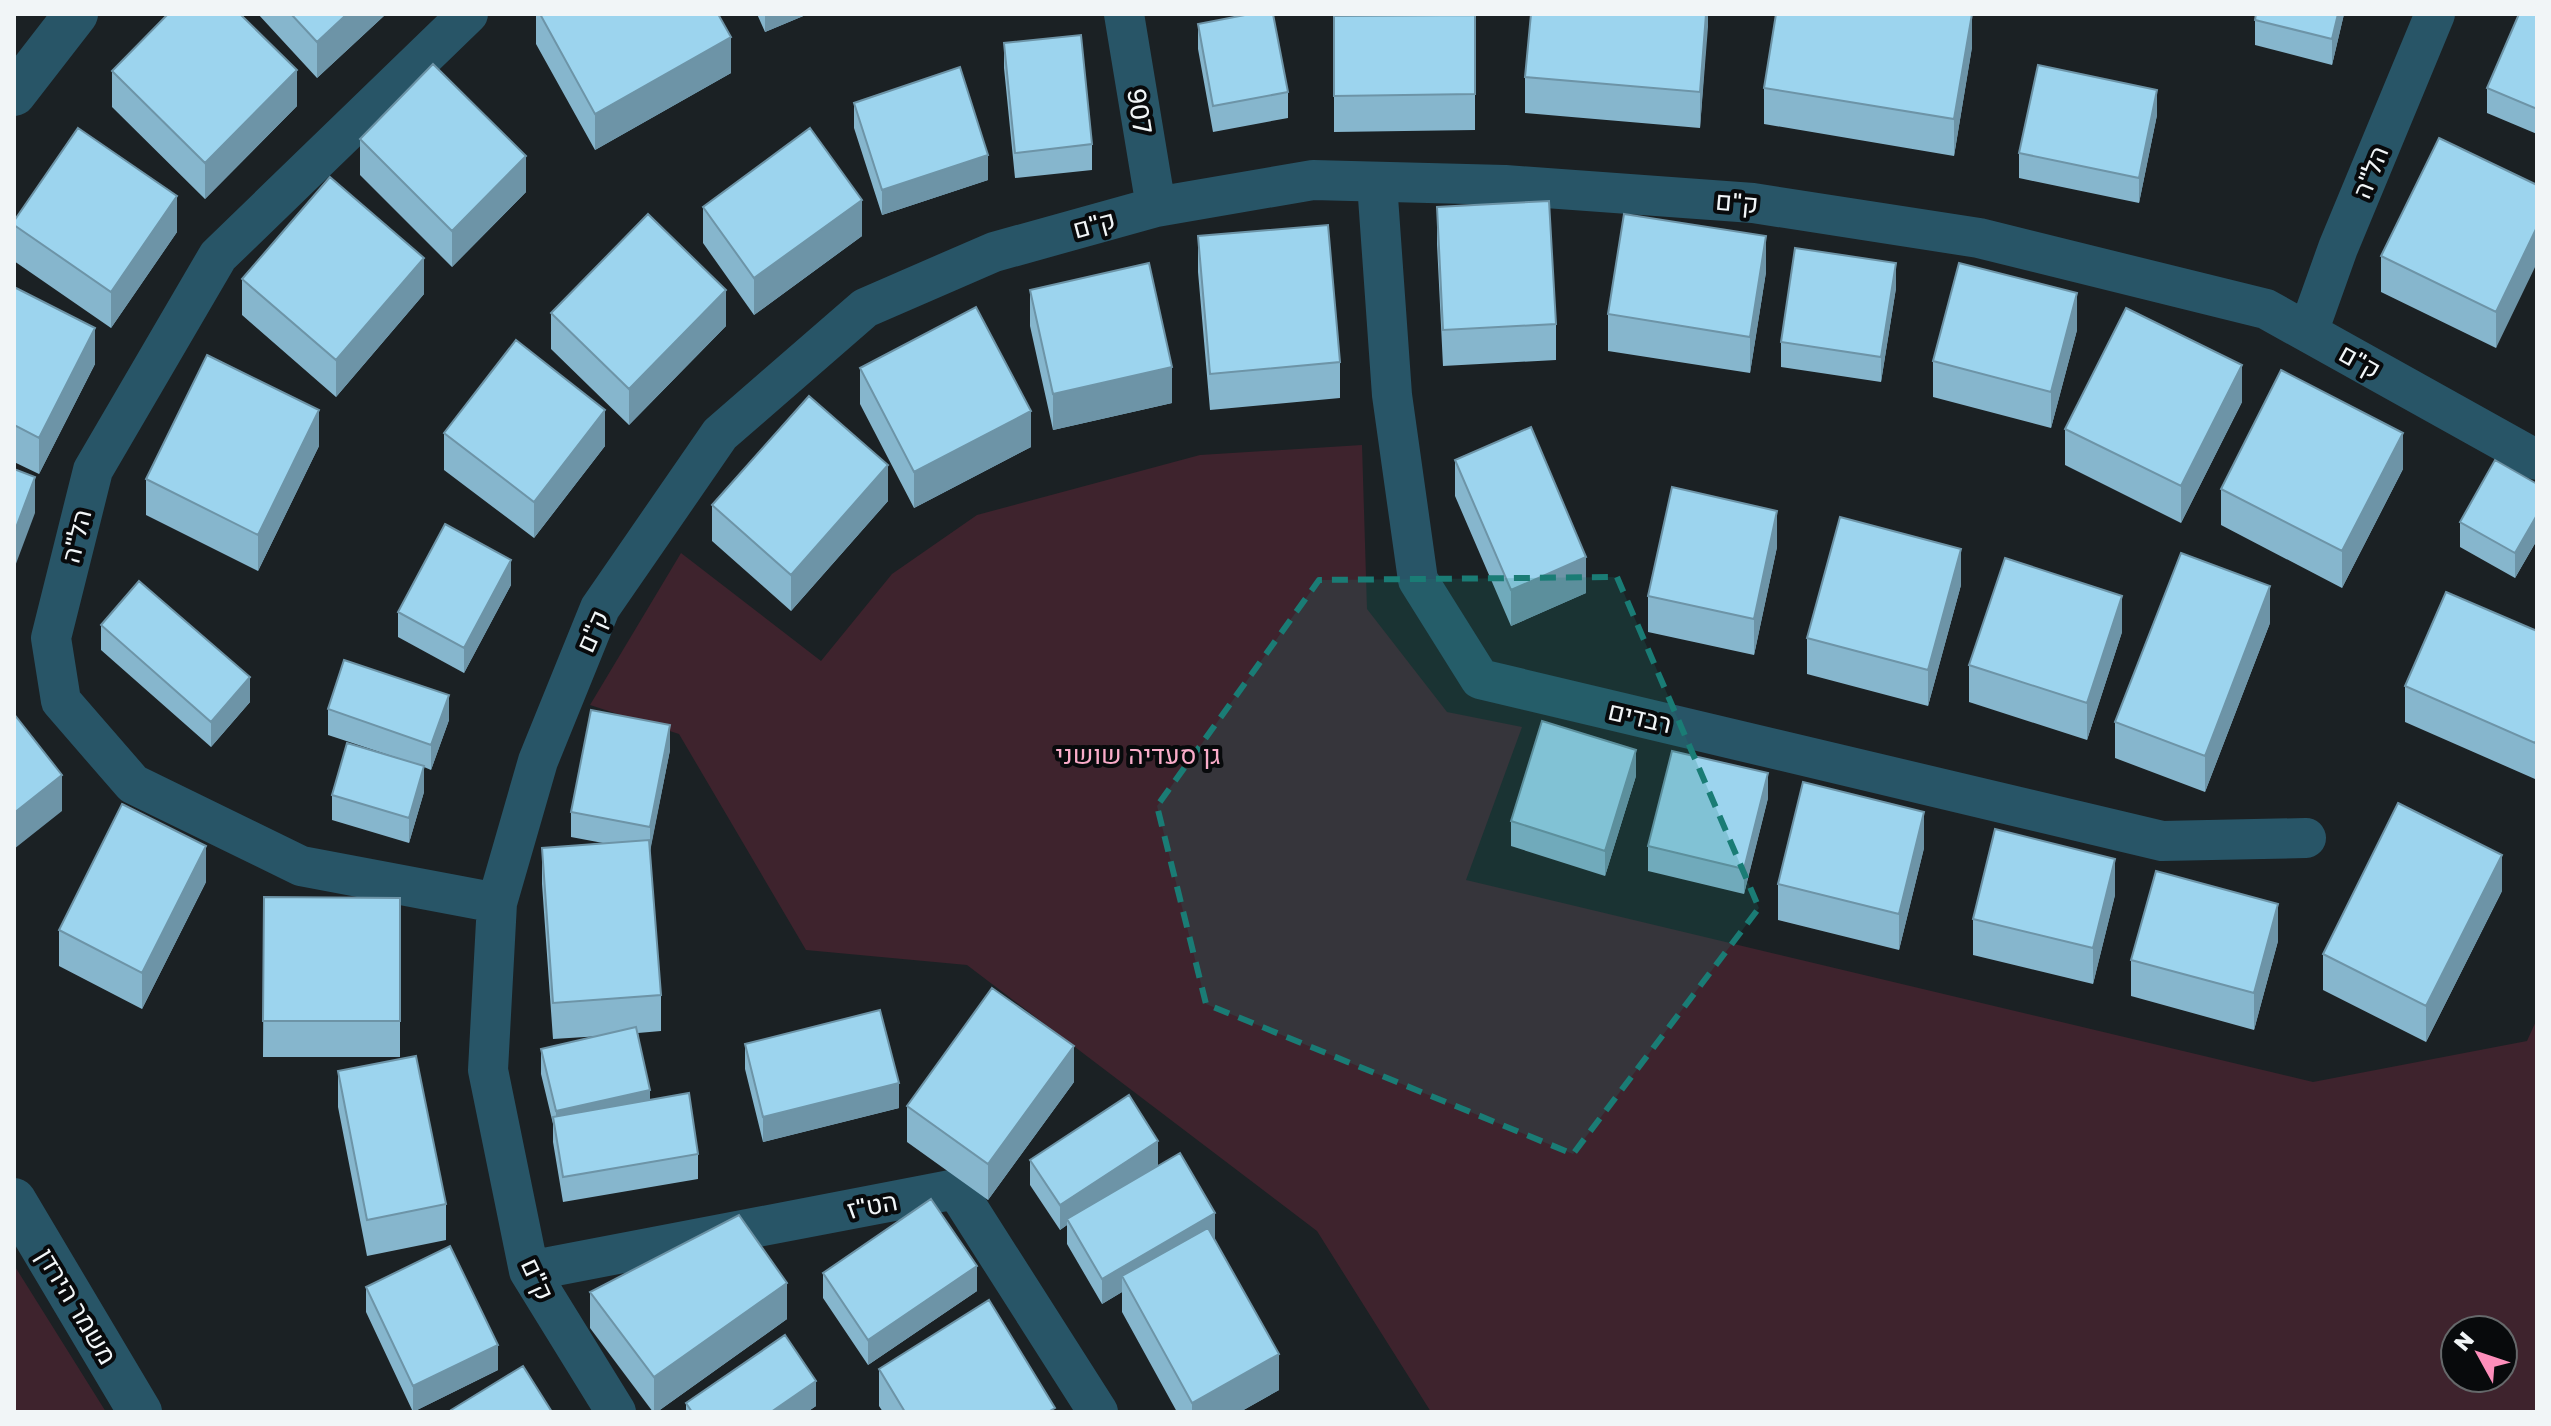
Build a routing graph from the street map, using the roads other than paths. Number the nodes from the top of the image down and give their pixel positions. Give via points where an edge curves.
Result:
1 (76, 14) edge
2 (468, 14) edge
3 (1124, 14) edge
4 (2435, 14) edge
5 (14, 94) edge
6 (1377, 183) junction
7 (1156, 207) junction
8 (2308, 332) junction
9 (2537, 460) edge
10 (2306, 838) dead end
11 (497, 903) junction
12 (14, 1200) edge
13 (529, 1271) junction
14 (140, 1412) edge
15 (616, 1412) edge
16 (1098, 1412) edge

1 - 5 street
2 - 11 street, הל"ה via 218,256 93,470 51,638 61,701 133,784 301,866
3 - 7 street, 907
4 - 8 street, הל"ה
6 - 7 street, ק"ם via 1313,180
6 - 8 street, ק"ם via 1505,185 1753,203 1949,233 2266,309
6 - 10 street, רבדים via 1392,395 1418,580 1480,679 2162,841
7 - 11 street, ק"ם via 994,252 865,308 720,434 600,608 538,761
8 - 9 street, ק"ם
11 - 13 street, ק"ם via 488,1070
12 - 14 street, משמר הירדן
13 - 15 street, ק"ם
13 - 16 street, הט"ז via 956,1189

